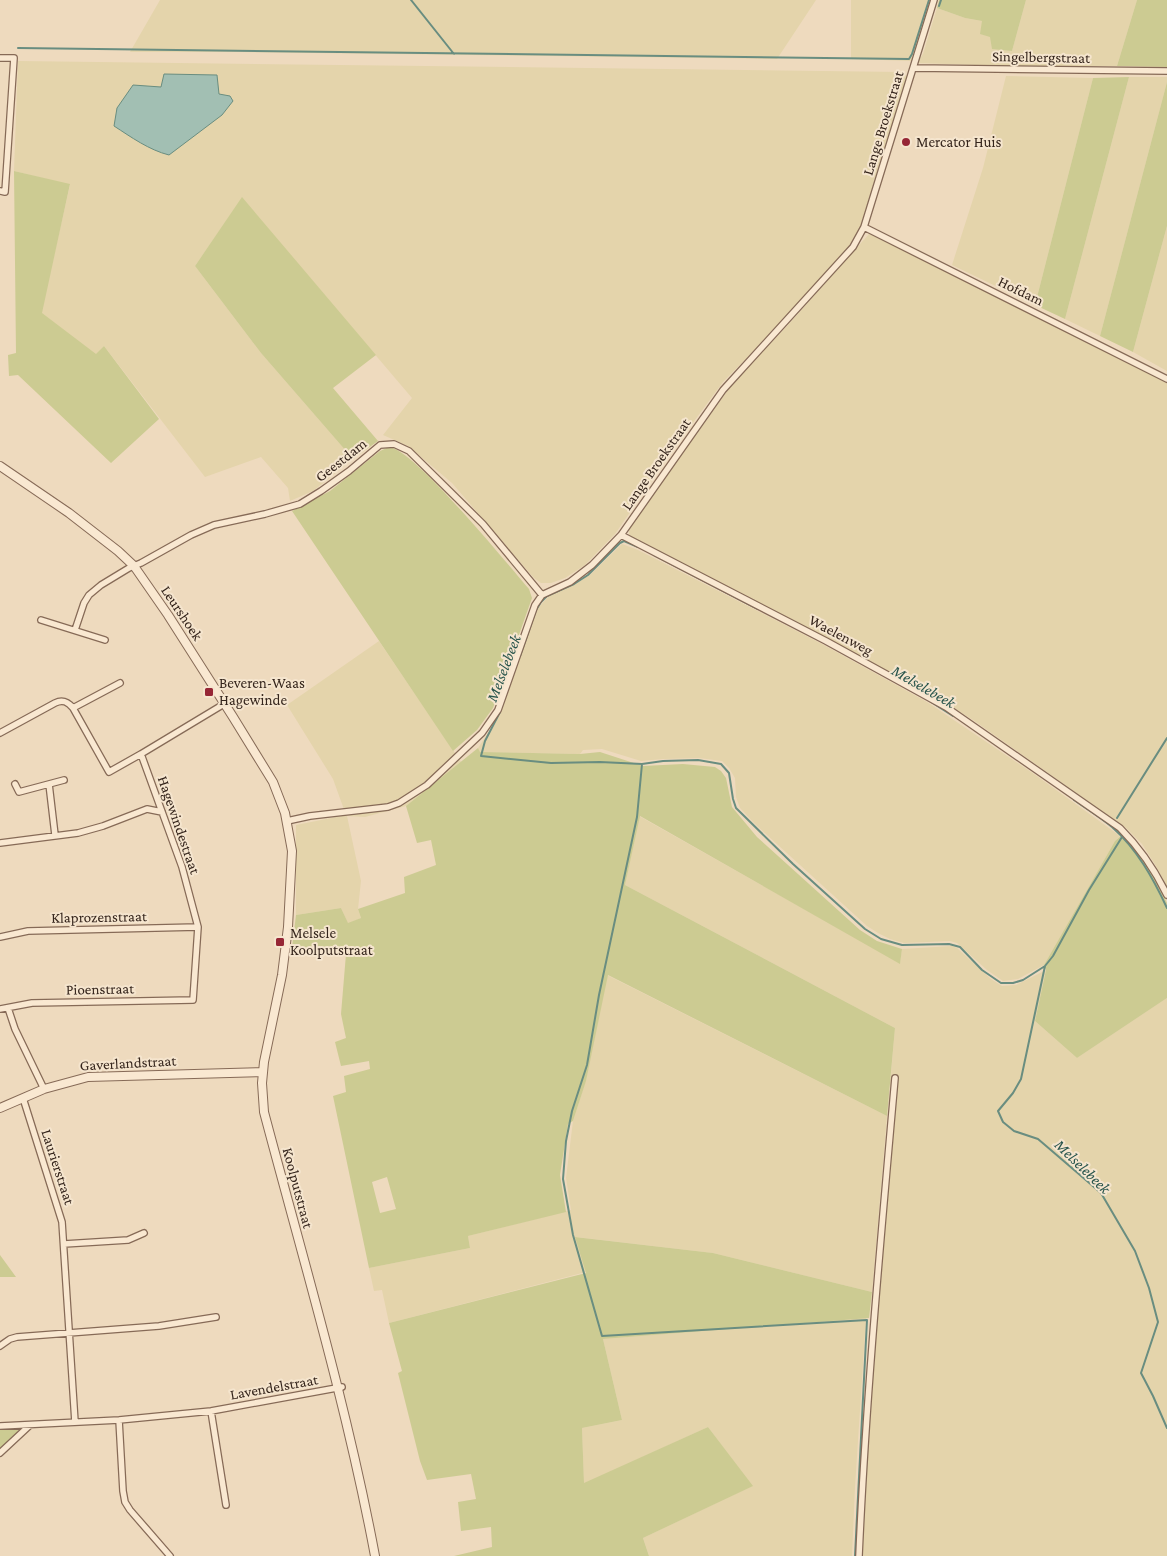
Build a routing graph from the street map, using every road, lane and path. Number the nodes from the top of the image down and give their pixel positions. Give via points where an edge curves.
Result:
1 (934, 0) edge
2 (0, 58) edge
3 (914, 68) junction
4 (1167, 71) edge
5 (0, 192) edge
6 (864, 227) junction
7 (1167, 379) edge
8 (0, 466) edge
9 (621, 535) junction
10 (134, 566) junction
11 (542, 595) junction
12 (41, 620) dead end
13 (75, 630) junction
14 (105, 640) dead end
15 (120, 683) dead end
16 (224, 704) junction
17 (73, 708) junction
18 (0, 733) edge
19 (141, 754) junction
20 (64, 780) dead end
21 (15, 784) dead end
22 (49, 784) junction
23 (162, 812) junction
24 (287, 821) junction
25 (55, 835) junction
26 (0, 843) edge
27 (1167, 895) edge
28 (198, 927) junction
29 (0, 937) edge
30 (193, 1000) joint
31 (8, 1008) junction
32 (0, 1009) edge
33 (263, 1072) junction
34 (895, 1078) dead end
35 (44, 1089) junction
36 (23, 1098) junction
37 (0, 1108) edge
38 (144, 1233) dead end
39 (64, 1244) junction
40 (216, 1317) dead end
41 (70, 1333) junction
42 (0, 1346) edge
43 (340, 1387) junction
44 (211, 1411) junction
45 (119, 1420) junction
46 (75, 1422) junction
47 (0, 1426) edge
48 (29, 1426) junction
49 (0, 1453) edge
50 (226, 1505) dead end
51 (170, 1556) edge
52 (375, 1556) edge
53 (859, 1556) edge

1 - 3 street, Lange Broekstraat
2 - 5 street via 14,58 5,192
3 - 4 street, Singelbergstraat
3 - 6 street, Lange Broekstraat
6 - 7 street, Hofdam
6 - 9 street, Lange Broekstraat via 853,246 723,390
8 - 10 street, Leurshoek via 76,518
9 - 11 street, Lange Broekstraat via 570,582
9 - 27 street, Waelenweg via 826,641 953,712 1120,828 1149,862
10 - 11 street, Geestdam via 214,525 300,504 349,471 380,445 394,444 409,451 483,524
10 - 13 street, Geestdam via 89,594
10 - 16 street, Leurshoek
11 - 24 street via 535,605 498,710 482,733 427,785 388,807
12 - 13 street
13 - 14 street
15 - 17 street
16 - 19 street
16 - 24 street, Leurshoek via 272,782
17 - 18 street via 60,701
17 - 19 street via 109,772
19 - 23 street, Hagewindestraat
20 - 22 street
21 - 22 street via 19,792
22 - 25 street
23 - 25 street via 147,809 103,826
23 - 28 street, Hagewindestraat via 182,867
24 - 33 street, Koolputstraat via 292,851 288,927
25 - 26 street
28 - 29 street, Klaprozenstraat via 28,931
28 - 30 street, Hagewindestraat
30 - 31 street, Pioenstraat via 32,1003
31 - 32 street, Pioenstraat
31 - 35 street via 14,1029
33 - 35 street, Gaverlandstraat via 88,1077
33 - 43 street, Koolputstraat via 264,1112
34 - 53 street via 875,1309
35 - 36 street, Gaverlandstraat
36 - 37 street, Gaverlandstraat
36 - 39 street, Laurierstraat via 60,1210
38 - 39 street via 128,1240
39 - 41 street, Laurierstraat
40 - 41 street via 159,1326
41 - 42 street via 17,1337
41 - 46 street, Laurierstraat
43 - 44 street, Lavendelstraat
43 - 52 street, Koolputstraat
44 - 45 street, Lavendelstraat
44 - 50 street, Lavendelstraat
45 - 46 street, Lavendelstraat
45 - 51 street via 125,1502
46 - 48 street, Lavendelstraat
47 - 48 street, Lavendelstraat
48 - 49 street

